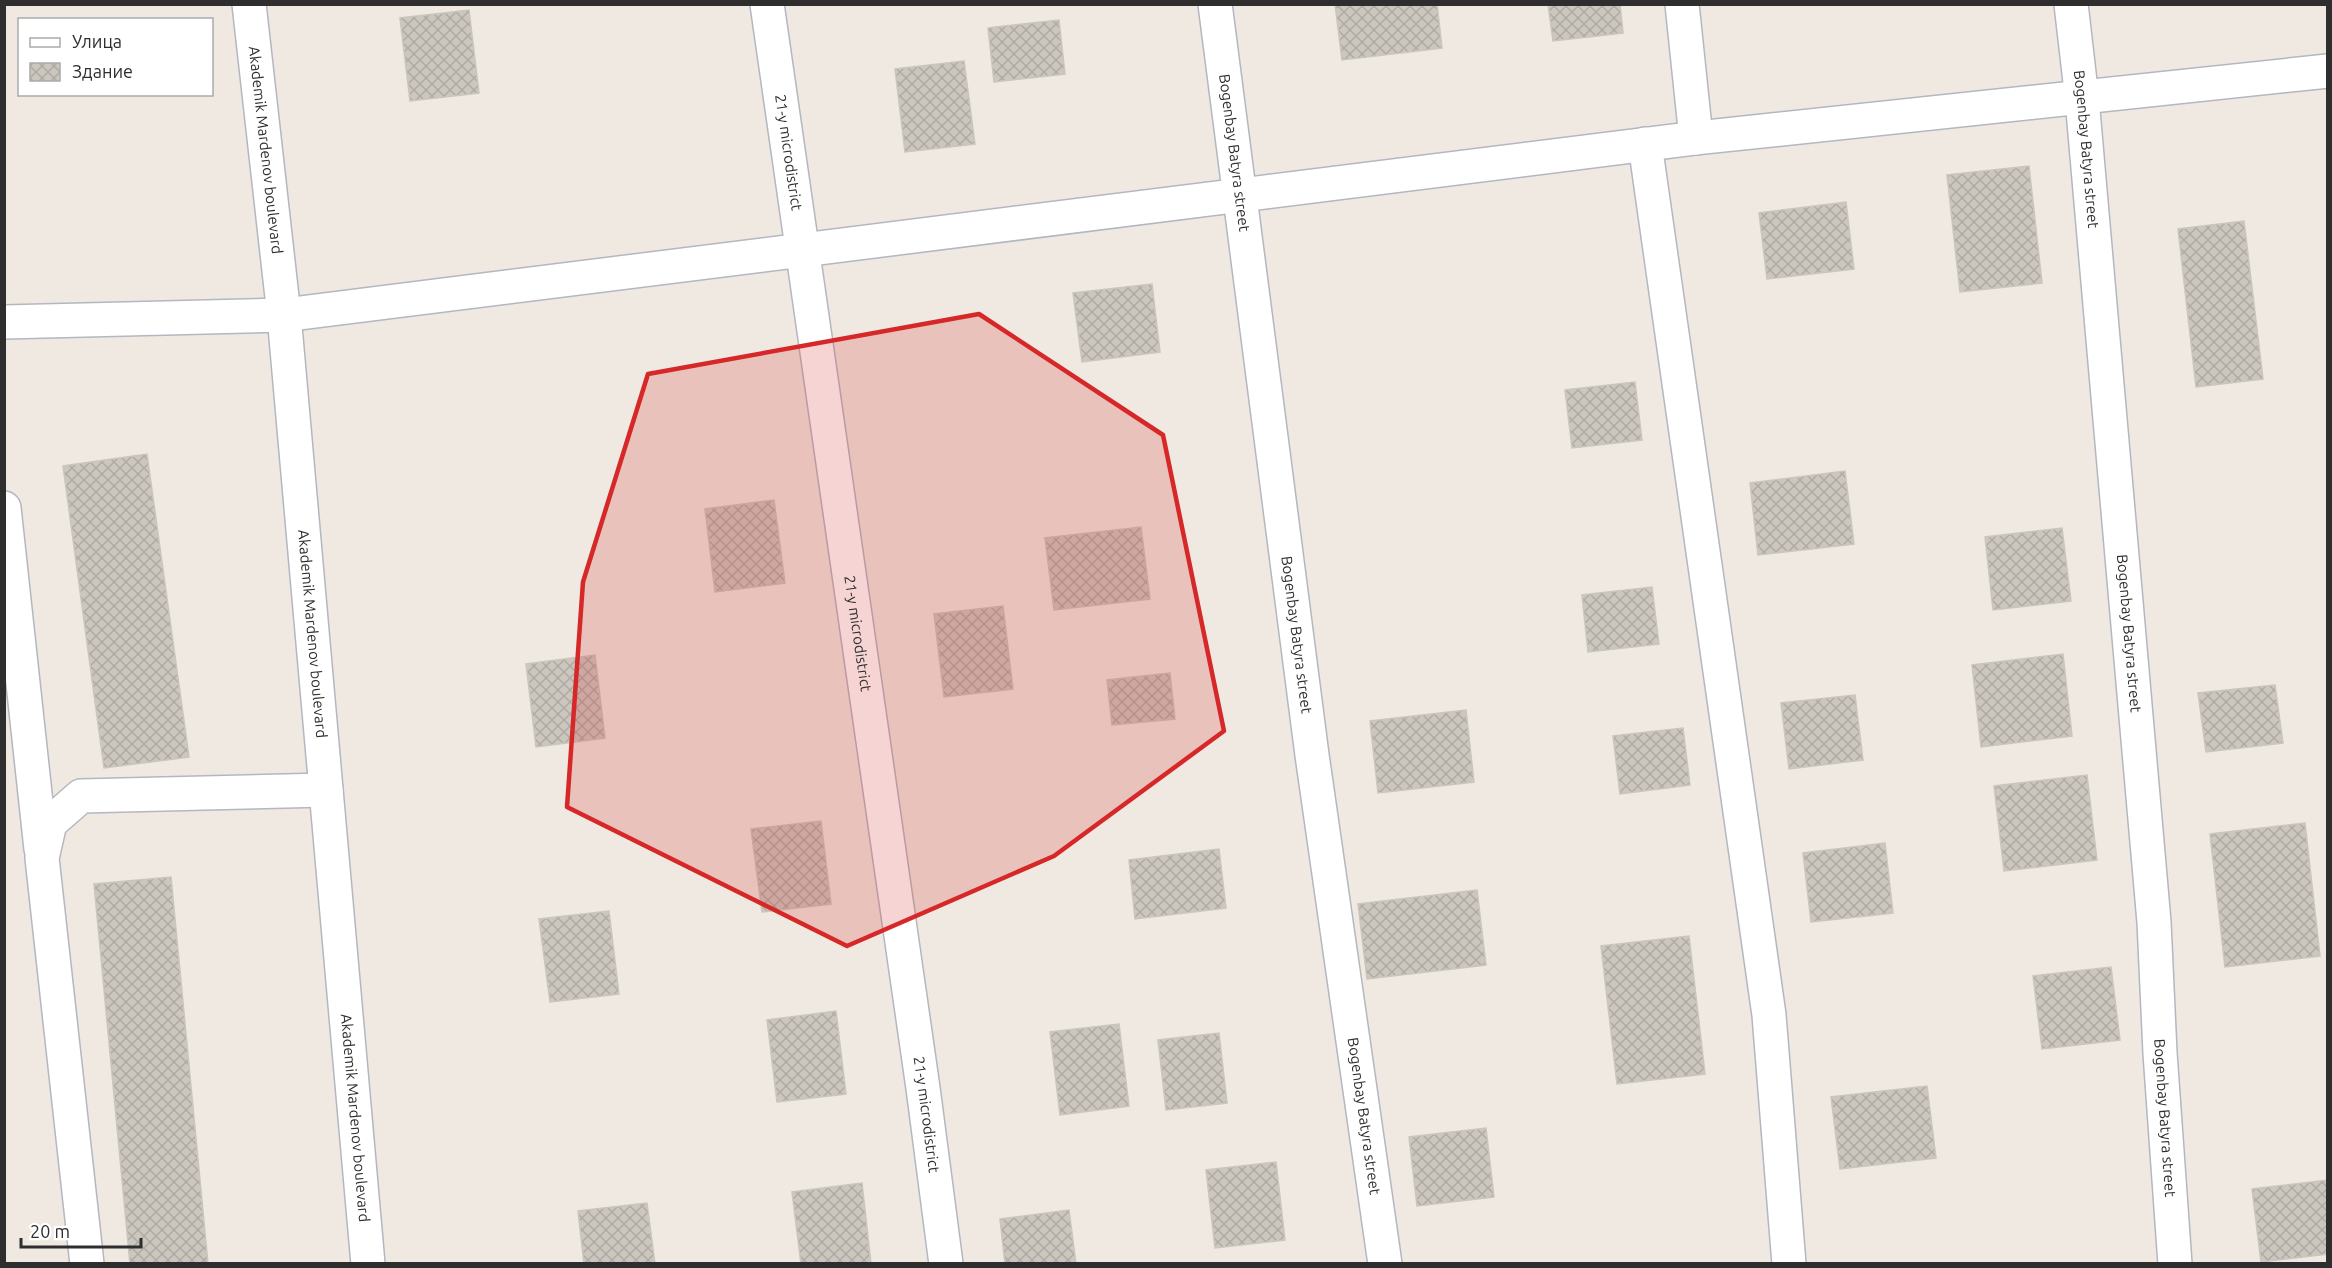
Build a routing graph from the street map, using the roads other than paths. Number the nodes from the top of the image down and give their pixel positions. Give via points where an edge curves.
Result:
1 (249, 4) edge
2 (767, 4) edge
3 (1215, 4) edge
4 (1682, 4) edge
5 (2071, 4) edge
6 (2328, 71) edge
7 (2082, 99) junction
8 (1696, 138) junction
9 (1645, 144) junction
10 (1239, 194) junction
11 (802, 249) junction
12 (284, 315) junction
13 (4, 322) edge
14 (4, 508) edge
15 (326, 790) junction
16 (42, 858) junction
17 (87, 1263) edge
18 (368, 1263) edge
19 (946, 1263) edge
20 (1385, 1263) edge
21 (1789, 1263) edge
22 (2175, 1263) edge

1 - 12 street, Akademik Mardenov boulevard
2 - 11 street, 21-y microdistrict
3 - 10 street, Bogenbay Batyra street
4 - 8 street
5 - 7 street, Bogenbay Batyra street
6 - 7 street
7 - 8 street
7 - 22 street, Bogenbay Batyra street via 2154,922
8 - 9 street
9 - 10 street
9 - 21 street via 1768,1015
10 - 11 street
10 - 20 street, Bogenbay Batyra street via 1311,755
11 - 12 street
11 - 19 street, 21-y microdistrict
12 - 13 street
12 - 15 street, Akademik Mardenov boulevard
14 - 16 street
15 - 16 street via 81,796 50,823
15 - 18 street, Akademik Mardenov boulevard
16 - 17 street

